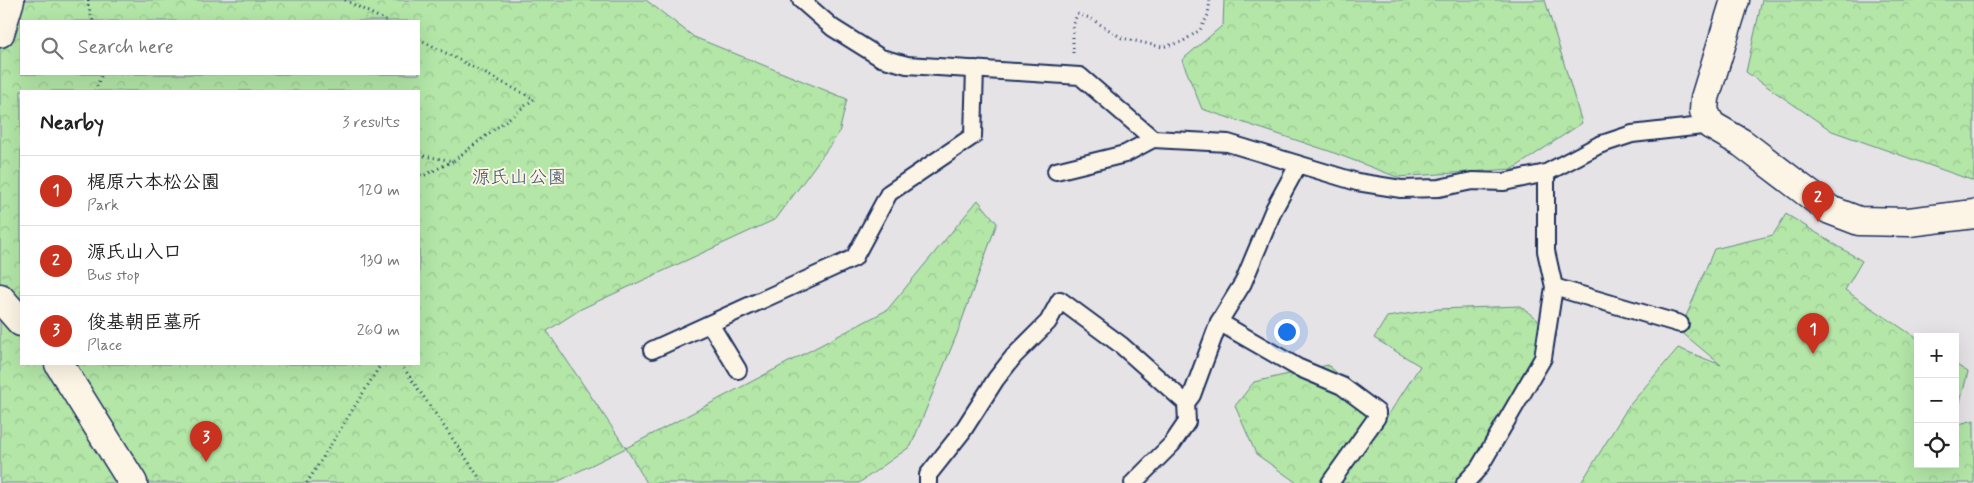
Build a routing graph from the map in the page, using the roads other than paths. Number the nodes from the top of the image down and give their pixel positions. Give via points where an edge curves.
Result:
1 (10, 0) edge
2 (801, 0) edge
3 (1735, 0) edge
4 (0, 33) edge
5 (975, 69) junction
6 (1711, 125) junction
7 (1153, 139) junction
8 (1298, 164) junction
9 (1056, 171) dead end
10 (1546, 173) junction
11 (1974, 214) edge
12 (1554, 287) junction
13 (0, 298) edge
14 (20, 321) edge
15 (1219, 322) junction
16 (710, 324) junction
17 (1680, 324) dead end
18 (652, 350) dead end
19 (60, 365) edge
20 (738, 370) dead end
21 (1186, 403) junction
22 (133, 483) edge
23 (928, 483) edge
24 (1133, 483) edge
25 (1330, 483) edge
26 (1465, 483) edge

1 - 4 street
2 - 5 lane via 833,28 881,58 907,64
3 - 6 street via 1705,98 1704,111
5 - 7 lane via 1080,76
5 - 16 lane via 973,136 889,193 854,258
6 - 10 lane via 1632,134 1599,145
6 - 11 street via 1742,143 1830,210 1859,221 1909,222
7 - 8 lane via 1228,143
7 - 9 lane via 1125,154
8 - 10 lane via 1357,182 1401,189 1439,188 1472,181 1504,182
8 - 15 lane via 1274,209 1243,282
10 - 12 lane via 1546,251
12 - 17 lane
12 - 26 lane via 1543,358 1479,468
13 - 14 street
15 - 21 lane via 1192,395
15 - 25 lane via 1297,367 1342,386 1377,412
16 - 18 lane
16 - 20 lane
19 - 22 street
21 - 23 lane via 1120,345 1060,300 1048,322 996,379 962,432 928,475
21 - 24 lane via 1187,422 1172,444

